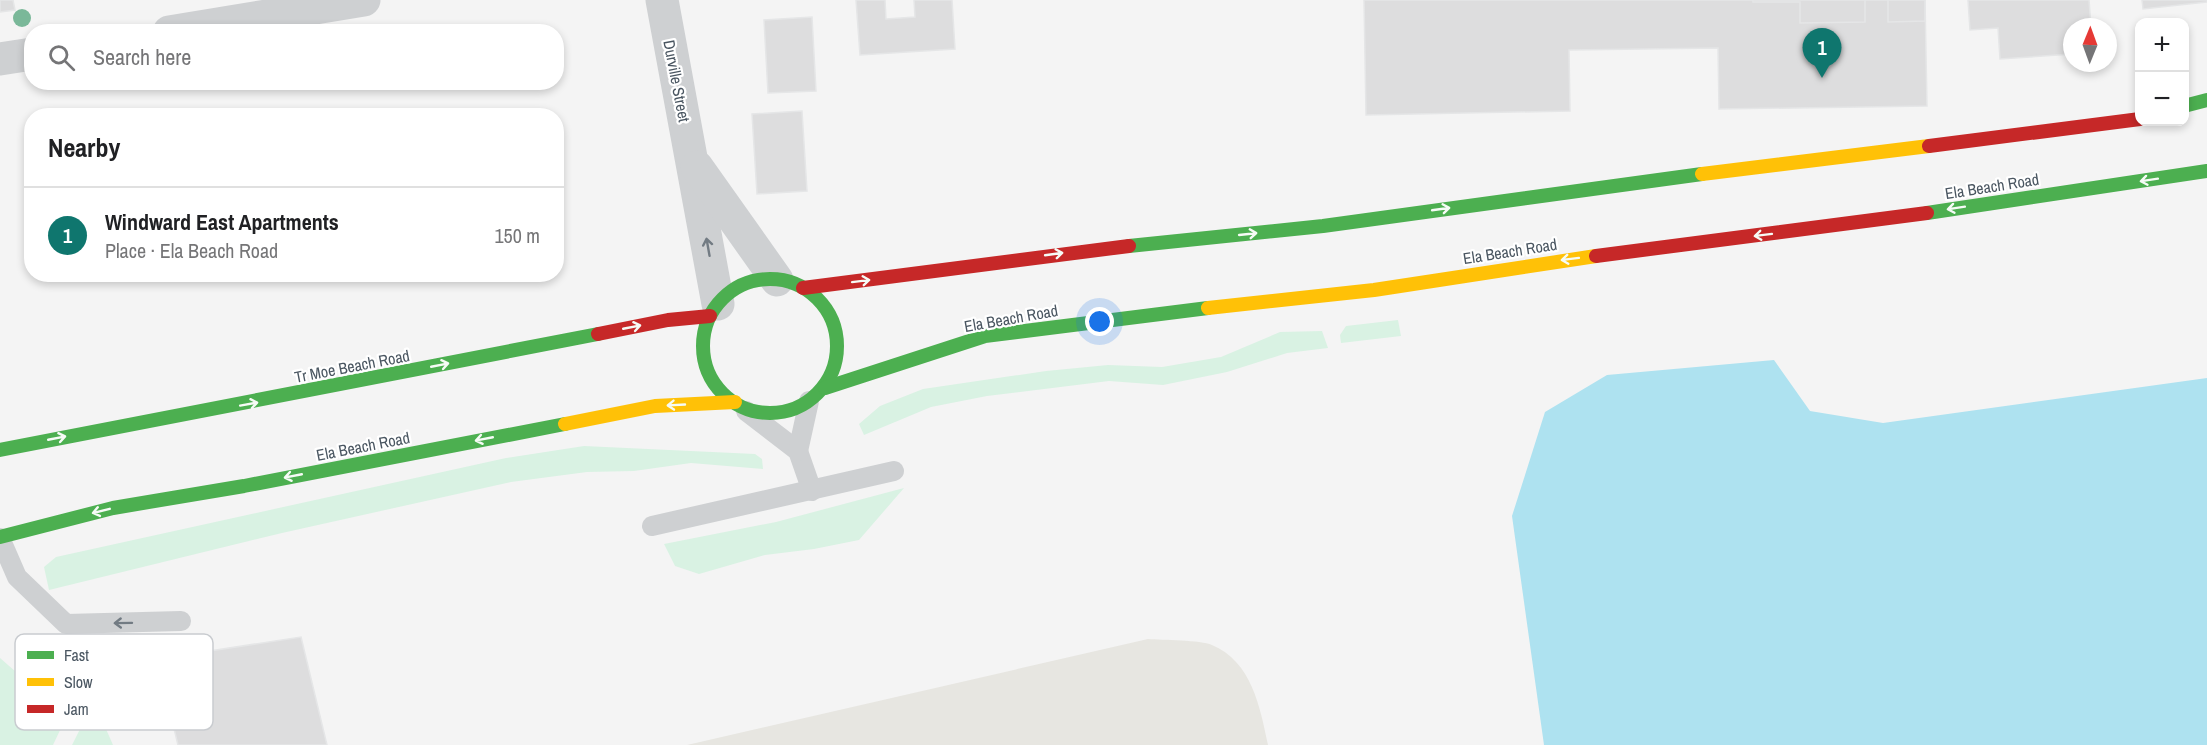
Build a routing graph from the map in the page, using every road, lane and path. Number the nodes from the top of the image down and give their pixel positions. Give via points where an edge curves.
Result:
1 (364, 0) edge
2 (662, 0) edge
3 (218, 24) edge
4 (24, 55) edge
5 (0, 59) edge
6 (2207, 99) edge
7 (2189, 104) edge
8 (2135, 120) edge
9 (693, 161) junction
10 (2207, 171) edge
11 (790, 284) junction
12 (714, 310) junction
13 (825, 388) junction
14 (809, 401) junction
15 (740, 406) junction
16 (0, 450) edge
17 (798, 450) junction
18 (894, 471) dead end
19 (812, 491) junction
20 (652, 526) dead end
21 (0, 537) edge
22 (182, 621) dead end

1 - 3 street
2 - 9 street, Durville Street
4 - 5 street
6 - 7 highway
11 -> 8 highway via 954,270 1058,253 1323,226
9 - 11 street
12 -> 9 street, Durville Street
10 -> 13 highway, Ela Beach Road via 1884,219 1518,266 1374,290 985,336
11 - 12 highway via 760,280 744,285
11 - 13 highway via 817,298 835,328 835,363
12 - 15 highway via 704,335 709,373 719,389
16 -> 12 highway, Tr Moe Beach Road
13 - 14 highway
14 - 15 highway via 784,414
14 - 17 lane
15 - 17 lane
15 -> 21 highway, Ela Beach Road via 655,406 113,508
17 - 19 lane
18 - 19 lane
19 - 20 lane
22 -> 21 lane via 66,624 17,577

